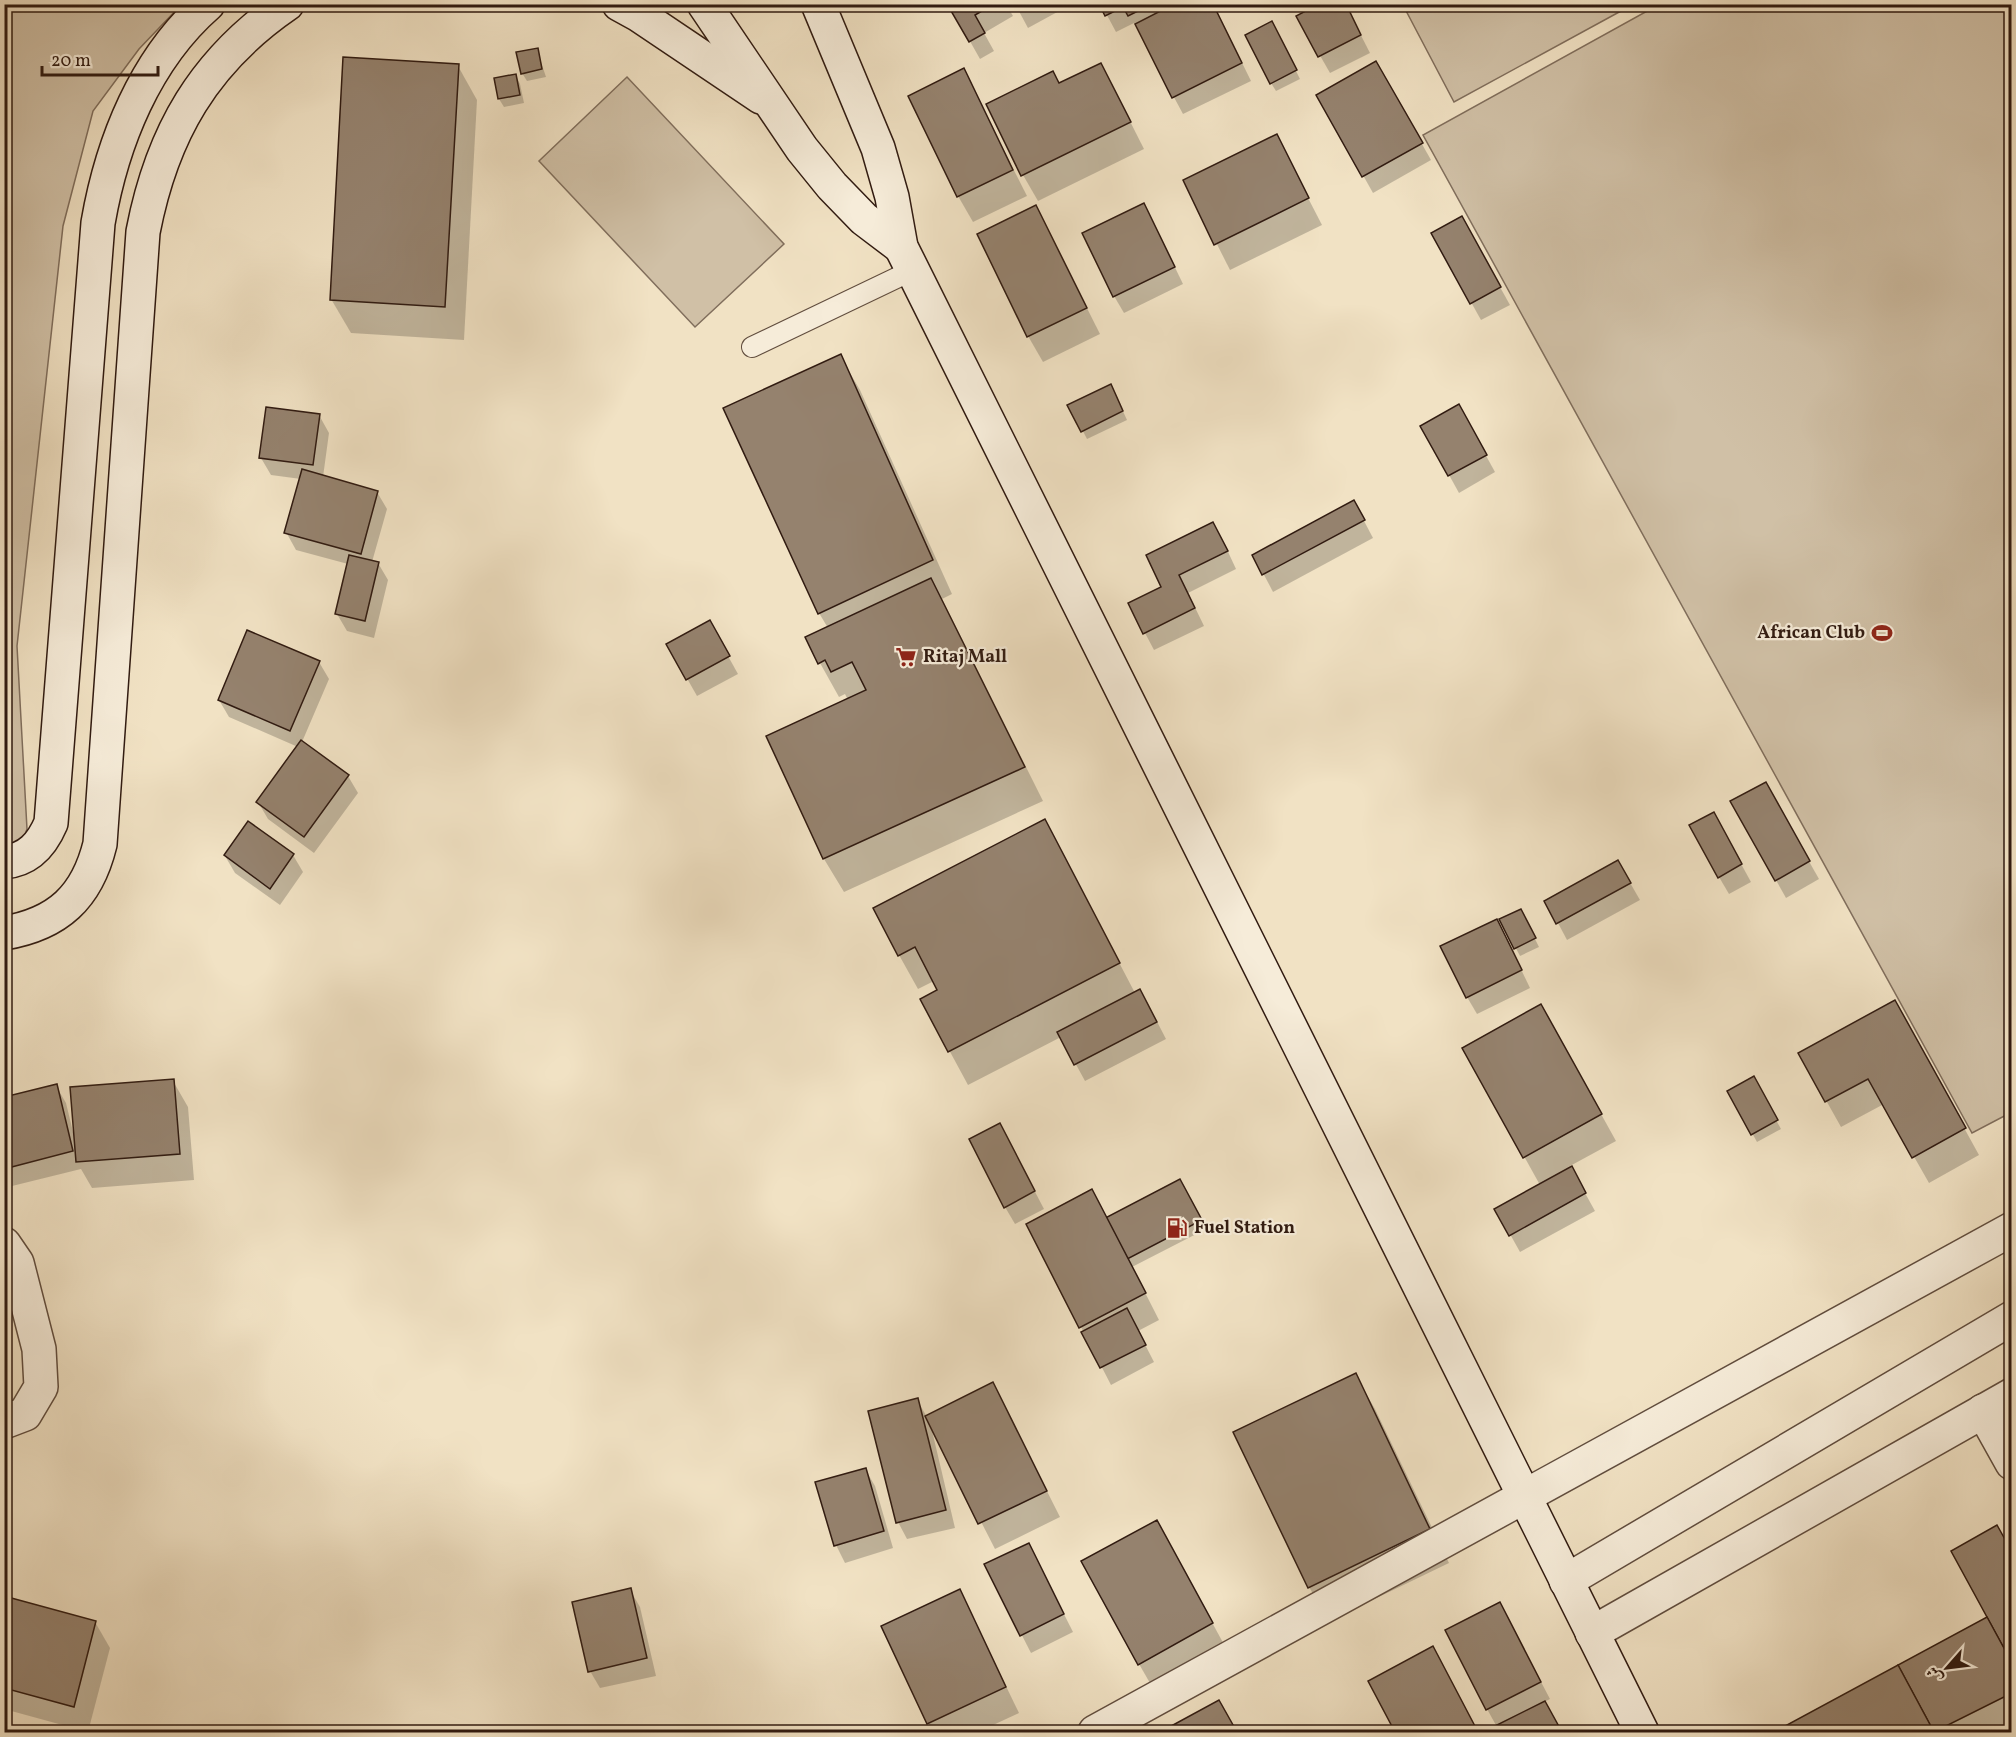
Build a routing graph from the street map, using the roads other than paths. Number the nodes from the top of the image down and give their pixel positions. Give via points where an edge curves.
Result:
1 (208, 4) edge
2 (288, 4) edge
3 (620, 4) edge
4 (704, 4) edge
5 (824, 11) edge
6 (777, 108) junction
7 (907, 259) junction
8 (752, 346) dead end
9 (4, 862) edge
10 (4, 933) edge
11 (2012, 1228) edge
12 (4, 1244) edge
13 (2012, 1318) edge
14 (2012, 1395) edge
15 (1983, 1411) junction
16 (4, 1422) edge
17 (2012, 1464) edge
18 (1524, 1497) junction
19 (1566, 1581) junction
20 (1592, 1633) junction
21 (1095, 1732) edge
22 (1642, 1732) edge

1 - 9 main road via 153,72 129,117 105,183 98,223 51,823 35,850
2 - 10 main road via 232,48 205,80 164,152 151,192 143,232 100,844 83,888 67,907 48,921
3 - 6 main road
4 - 6 main road
5 - 7 main road via 878,148
6 - 7 main road via 802,149 832,186
7 - 8 lane
7 - 18 main road
11 - 18 main road
12 - 16 main road via 17,1263 39,1349 41,1387 25,1414
13 - 19 main road
14 - 15 main road
15 - 17 main road
15 - 20 main road
18 - 19 main road
18 - 21 main road
19 - 20 main road
20 - 22 main road

